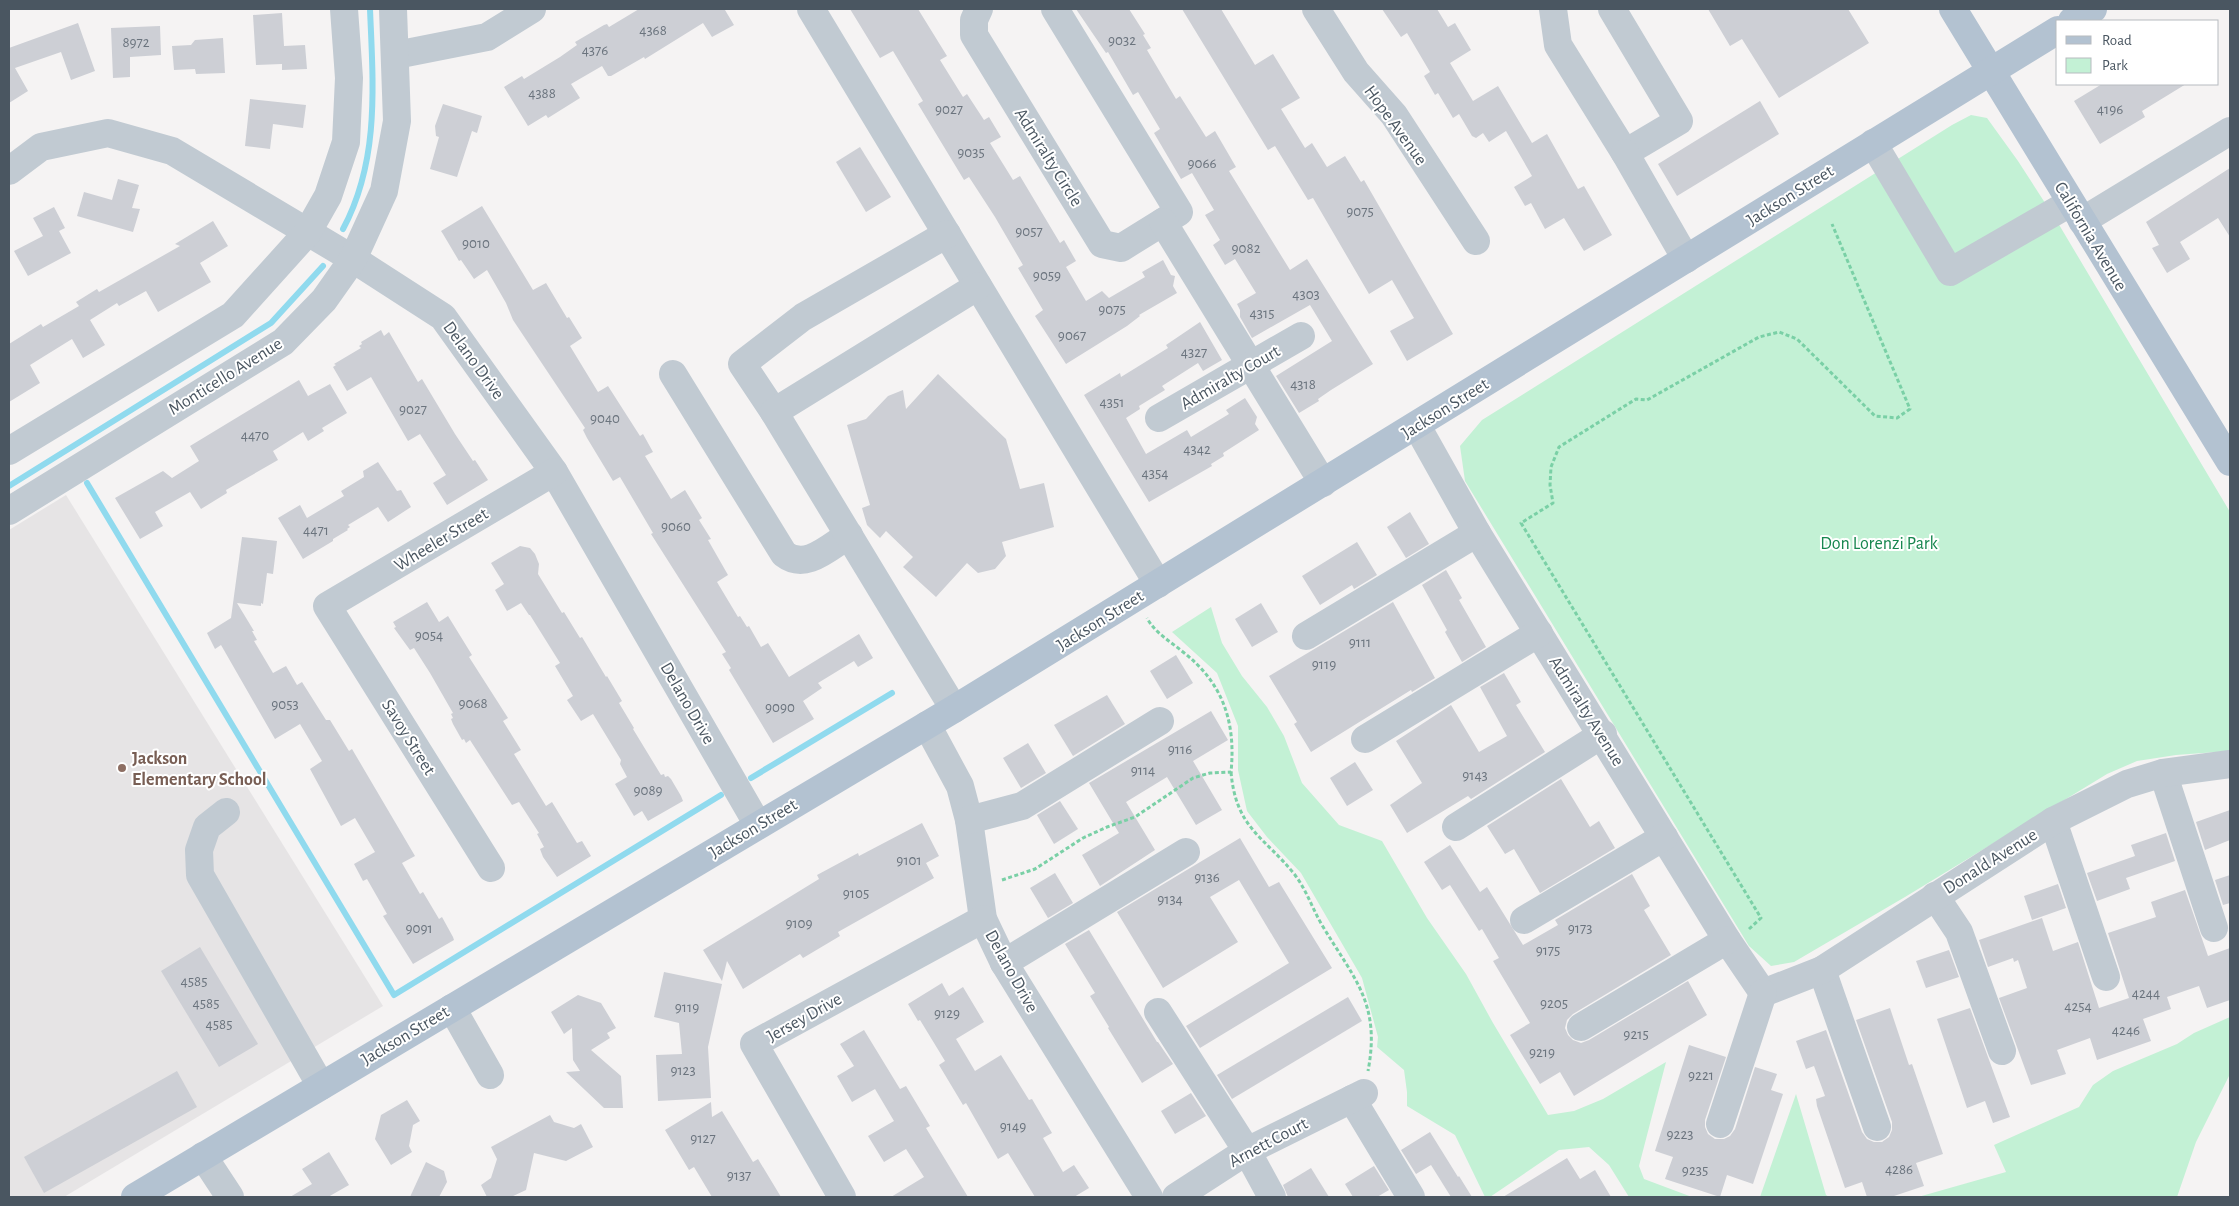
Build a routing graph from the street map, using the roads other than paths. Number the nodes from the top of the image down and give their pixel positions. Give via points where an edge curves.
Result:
1 (344, 9) edge
2 (393, 9) edge
3 (532, 9) edge
4 (811, 9) edge
5 (979, 9) edge
6 (1055, 9) edge
7 (1316, 9) edge
8 (1553, 9) edge
9 (1612, 9) edge
10 (1953, 9) edge
11 (2093, 9) edge
12 (2074, 20) edge
13 (2056, 31) edge
14 (396, 56) junction
15 (1990, 70) junction
16 (2230, 131) edge
17 (1873, 143) junction
18 (1625, 154) junction
19 (9, 171) edge
20 (2076, 212) junction
21 (1163, 222) junction
22 (308, 233) junction
23 (947, 234) junction
24 (1476, 241) dead end
25 (353, 259) junction
26 (1686, 259) junction
27 (978, 286) junction
28 (1301, 336) dead end
29 (1250, 365) junction
30 (673, 374) dead end
31 (774, 412) junction
32 (1159, 418) dead end
33 (1416, 426) junction
34 (9, 451) edge
35 (2230, 462) edge
36 (554, 472) junction
37 (1323, 483) junction
38 (9, 511) edge
39 (1477, 533) junction
40 (849, 535) junction
41 (1158, 584) junction
42 (327, 606) joint
43 (1539, 633) junction
44 (1306, 636) dead end
45 (954, 709) junction
46 (1160, 721) dead end
47 (927, 725) junction
48 (1603, 734) junction
49 (1365, 739) dead end
50 (2230, 764) edge
51 (2163, 773) junction
52 (226, 812) dead end
53 (969, 820) junction
54 (2053, 821) junction
55 (758, 825) junction
56 (1456, 827) dead end
57 (1664, 837) junction
58 (1186, 852) dead end
59 (491, 868) dead end
60 (1935, 896) junction
61 (983, 919) junction
62 (1524, 920) dead end
63 (2214, 928) dead end
64 (1727, 940) junction
65 (1004, 963) junction
66 (1822, 970) junction
67 (2106, 977) dead end
68 (1763, 993) junction
69 (452, 1008) junction
70 (1158, 1012) dead end
71 (1581, 1027) dead end
72 (2002, 1051) dead end
73 (490, 1076) dead end
74 (321, 1086) junction
75 (1720, 1124) dead end
76 (1877, 1127) dead end
77 (1246, 1151) junction
78 (203, 1156) junction
79 (135, 1197) edge
80 (230, 1197) edge
81 (842, 1197) edge
82 (1149, 1197) edge
83 (1176, 1197) edge
84 (1272, 1197) edge
85 (1411, 1197) edge

1 - 22 street via 349,78 346,142 328,196
2 - 14 street, Monticello Avenue
3 - 14 street via 487,37
4 - 23 street
5 - 21 street, Admiralty Circle via 974,20 974,35 1102,244 1121,248
6 - 21 street, Admiralty Circle via 1179,212
7 - 24 street, Hope Avenue via 1356,72 1394,115
8 - 18 street via 1558,45
9 - 18 street via 1679,121
10 - 15 main road, California Avenue
11 - 12 main road
13 - 15 main road, Jackson Street
14 - 25 street, Monticello Avenue via 397,121 384,191
15 - 17 main road, Jackson Street
15 - 20 main road, California Avenue
16 - 20 street
17 - 20 street via 1950,272
17 - 26 main road, Jackson Street
18 - 26 street
19 - 22 street, Delano Drive via 41,147 108,133 172,151
20 - 35 main road, California Avenue
21 - 29 street
22 - 25 street, Delano Drive
22 - 34 street via 233,315
23 - 27 street
23 - 31 street via 803,317 742,364
25 - 36 street, Delano Drive via 443,317
25 - 38 street, Monticello Avenue via 324,300 283,342
26 - 33 main road, Jackson Street
27 - 31 street
27 - 41 street
28 - 29 street, Admiralty Court
29 - 32 street, Admiralty Court
29 - 37 street
30 - 40 street via 784,554 792,561 807,561
31 - 40 street
33 - 37 main road, Jackson Street
33 - 39 street, Admiralty Avenue
36 - 42 street, Wheeler Street
36 - 55 street, Delano Drive
37 - 41 main road, Jackson Street
39 - 43 street, Admiralty Avenue
39 - 44 street
40 - 45 street
41 - 45 main road, Jackson Street
42 - 59 street, Savoy Street
43 - 48 street, Admiralty Avenue
43 - 49 street
45 - 47 main road, Jackson Street
46 - 53 street via 1022,806
47 - 53 street, Delano Drive via 960,786
47 - 55 main road, Jackson Street
48 - 56 street
48 - 57 street, Admiralty Avenue
50 - 51 street, Donald Avenue
51 - 54 street, Donald Avenue via 2126,784
51 - 63 street
52 - 74 street via 207,827 199,850 200,875
53 - 61 street, Delano Drive
54 - 60 street, Donald Avenue
54 - 67 street
55 - 69 main road, Jackson Street
57 - 62 street
57 - 64 street, Admiralty Avenue
58 - 65 street
60 - 66 street, Donald Avenue
60 - 72 street via 1959,932
61 - 65 street, Delano Drive
61 - 81 street, Jersey Drive via 754,1044
64 - 68 street, Admiralty Avenue
64 - 71 street
65 - 82 street, Delano Drive
66 - 68 street, Donald Avenue
66 - 76 street
68 - 75 street
69 - 73 street
69 - 74 main road, Jackson Street
70 - 77 street
74 - 78 main road, Jackson Street
77 - 83 street, Arnett Court
77 - 84 street
77 - 85 street, Arnett Court via 1356,1098
78 - 79 main road, Jackson Street
78 - 80 street

